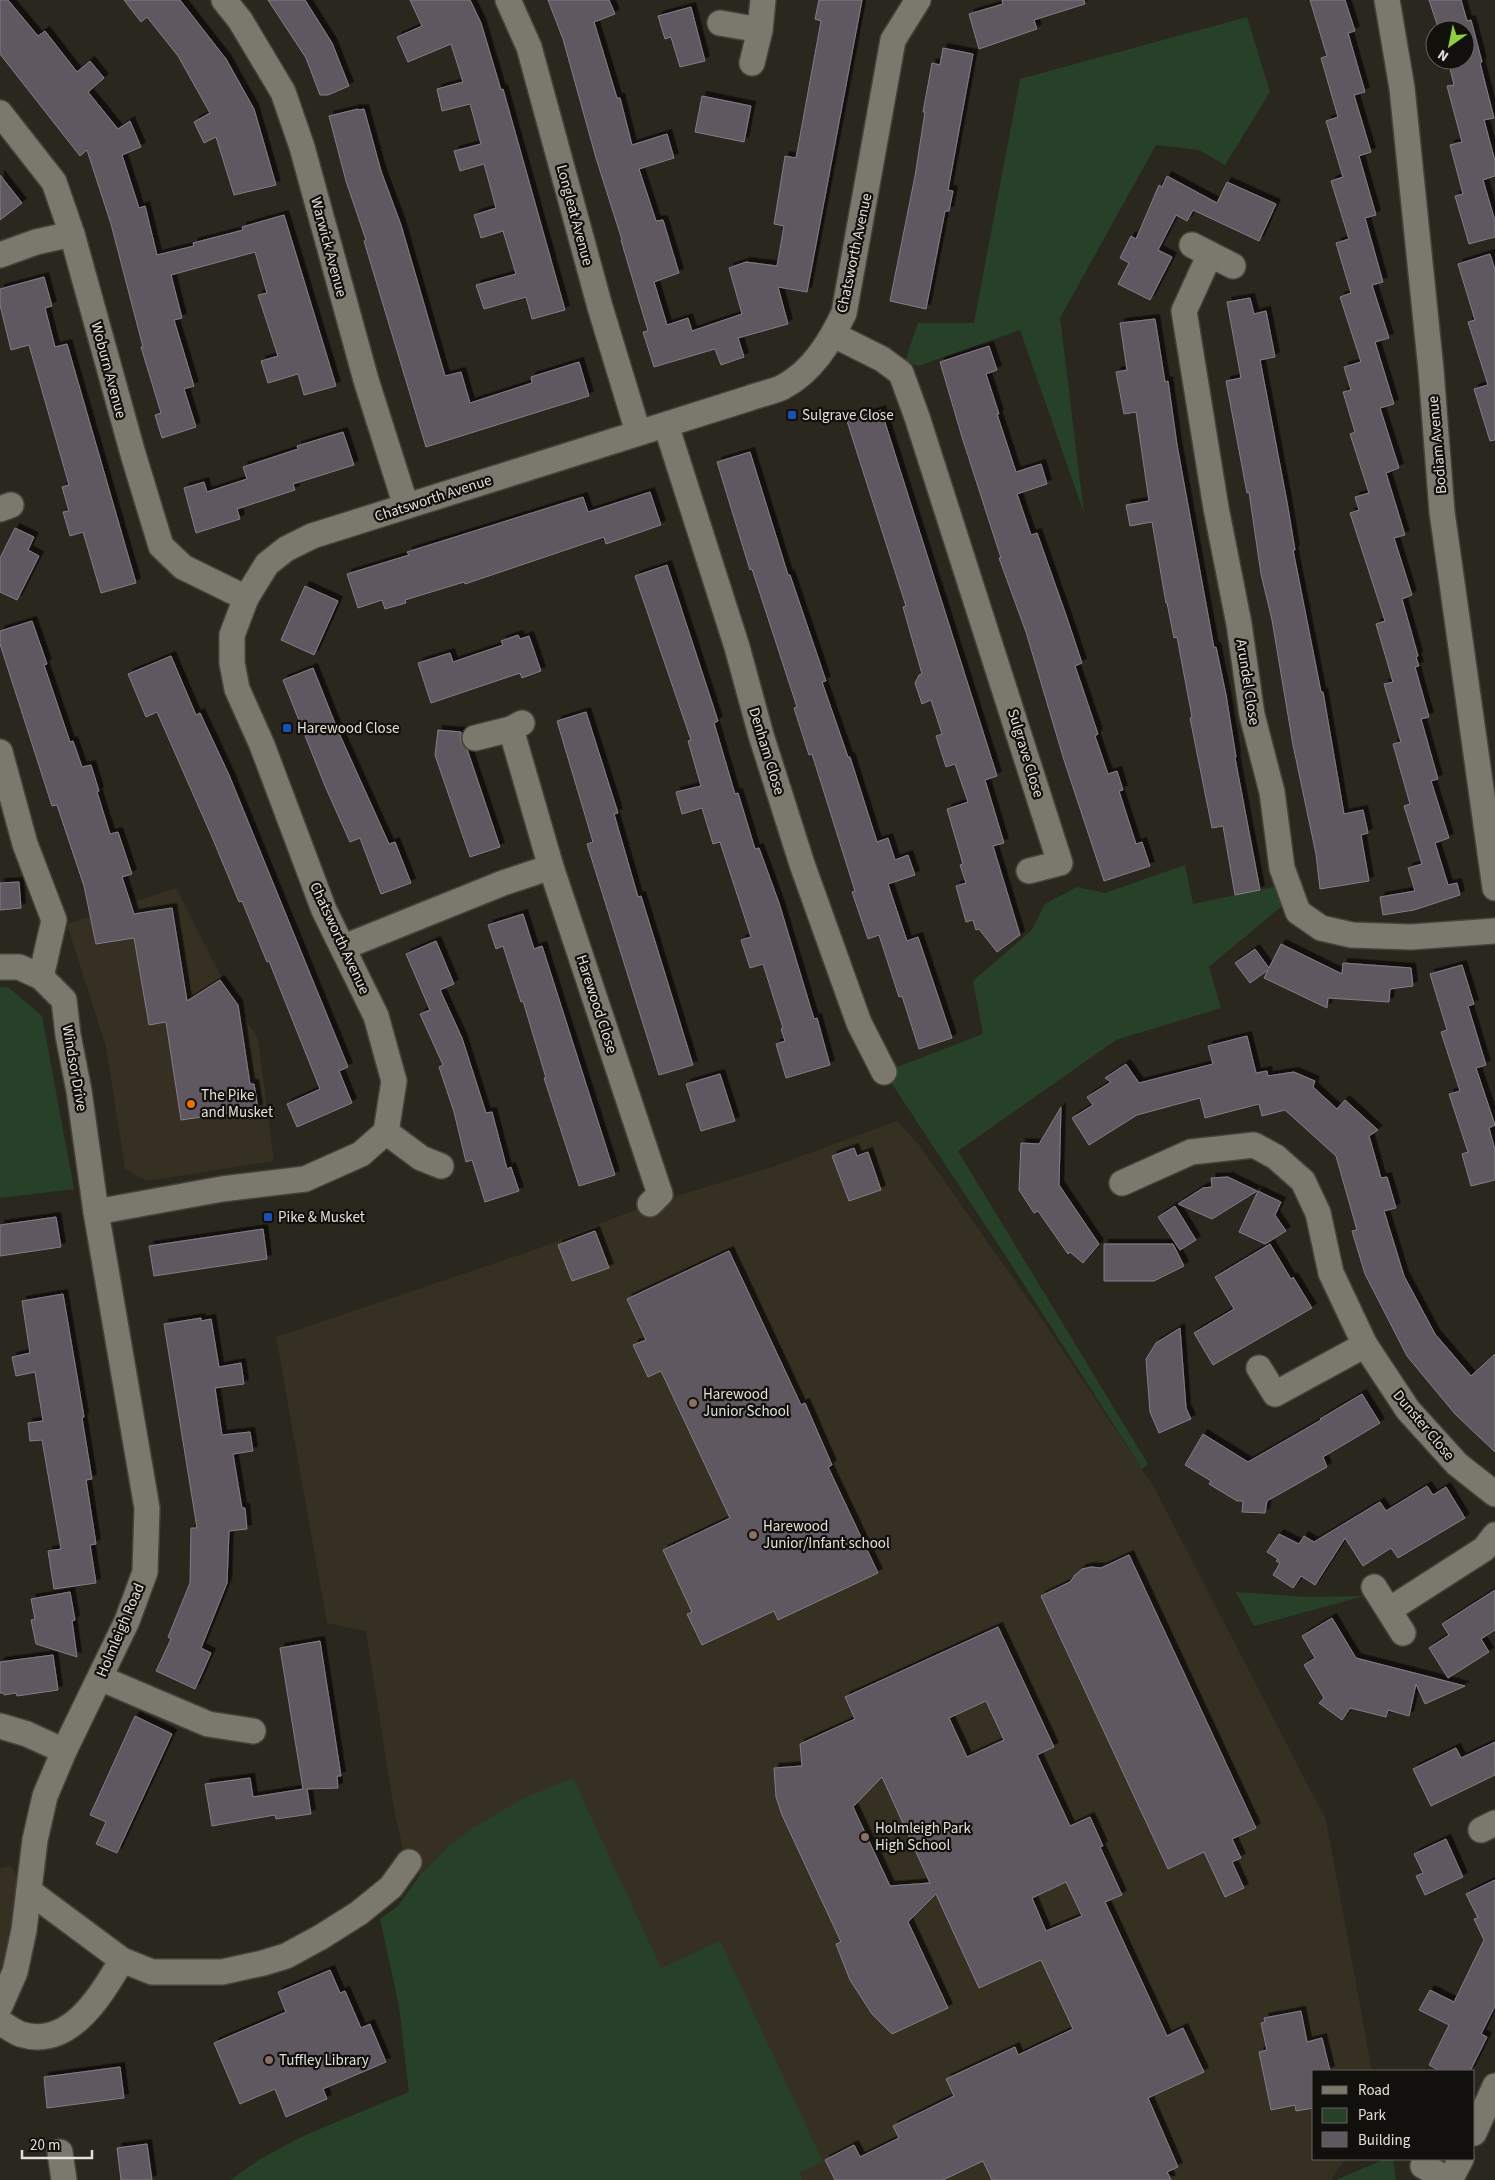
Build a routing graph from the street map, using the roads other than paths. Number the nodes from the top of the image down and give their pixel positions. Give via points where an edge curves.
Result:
1 (224, 0) edge
2 (508, 0) edge
3 (763, 0) edge
4 (918, 0) edge
5 (1387, 0) edge
6 (720, 23) dead end
7 (760, 30) junction
8 (752, 63) dead end
9 (0, 113) edge
10 (72, 234) junction
11 (0, 255) edge
12 (1233, 266) dead end
13 (834, 335) junction
14 (666, 424) junction
15 (638, 432) junction
16 (406, 506) junction
17 (246, 598) junction
18 (475, 738) dead end
19 (0, 752) edge
20 (551, 867) junction
21 (1029, 871) dead end
22 (1495, 888) edge
23 (1495, 931) edge
24 (344, 947) junction
25 (0, 967) edge
26 (41, 977) junction
27 (884, 1072) dead end
28 (386, 1132) junction
29 (441, 1166) dead end
30 (1122, 1183) dead end
31 (650, 1204) dead end
32 (96, 1212) junction
33 (1365, 1346) junction
34 (1259, 1368) dead end
35 (1495, 1494) edge
36 (1495, 1535) edge
37 (1374, 1587) dead end
38 (1389, 1610) junction
39 (1403, 1633) dead end
40 (100, 1678) junction
41 (0, 1726) edge
42 (253, 1731) dead end
43 (64, 1751) junction
44 (409, 1862) dead end
45 (29, 1891) junction
46 (122, 1960) junction
47 (0, 2006) edge
48 (0, 2022) edge
49 (1495, 2086) edge
50 (1475, 2131) edge
51 (60, 2152) dead end
52 (1460, 2160) edge
53 (1423, 2166) dead end
54 (64, 2180) edge
55 (1450, 2180) edge

1 - 16 street, Warwick Avenue via 240,20 283,92 302,147 366,380
2 - 15 street, Longleat Avenue via 529,47 600,307
3 - 7 street
4 - 13 street, Chatsworth Avenue via 893,40 844,313
5 - 22 street, Bodiam Avenue via 1402,88 1442,512
6 - 7 street
7 - 8 street
9 - 10 street, Woburn Avenue via 54,182
10 - 11 street
10 - 17 street, Woburn Avenue via 161,546 183,567
12 - 23 street, Arundel Close via 1201,249 1184,311 1252,715 1272,792 1282,868 1298,912 1321,928 1352,935 1412,937
13 - 14 street, Chatsworth Avenue via 812,366 783,387
13 - 21 street, Sulgrave Close via 882,358 901,372 1060,863
14 - 15 street, Chatsworth Avenue
14 - 27 street, Denham Close via 802,864 858,1023
15 - 16 street, Chatsworth Avenue
16 - 17 street, Chatsworth Avenue via 312,536 286,549 267,564
17 - 24 street, Chatsworth Avenue via 232,635 232,663 237,690 262,745 324,910
18 - 20 street, Harewood Close via 517,726
19 - 26 street via 25,844 54,920
20 - 24 street
20 - 31 street, Harewood Close via 652,1138 660,1194
24 - 28 street, Chatsworth Avenue via 376,1016 394,1081
25 - 26 street, Windsor Drive via 19,967
26 - 32 street, Windsor Drive via 64,1000
28 - 29 street via 421,1158
28 - 32 street via 361,1154 305,1179 222,1189
30 - 33 street, Dunster Close via 1191,1152 1254,1146 1276,1157 1302,1182 1318,1213 1331,1273
32 - 40 street, Holmleigh Road via 147,1508 145,1572 127,1621
33 - 34 street via 1275,1394
33 - 35 street, Dunster Close via 1408,1410 1457,1464
36 - 38 street via 1484,1549
37 - 38 street
38 - 39 street
40 - 42 street via 208,1724
40 - 43 street, Holmleigh Road
41 - 43 street
43 - 45 street, Holmleigh Road via 45,1796 35,1840
44 - 46 street via 391,1887 359,1913 286,1956 222,1972 152,1972
45 - 46 street
45 - 47 street, Holmleigh Road via 16,1972
46 - 48 street via 90,2009 76,2022 56,2033 40,2036 20,2034
49 - 50 street
51 - 54 street
52 - 55 street
53 - 55 street

